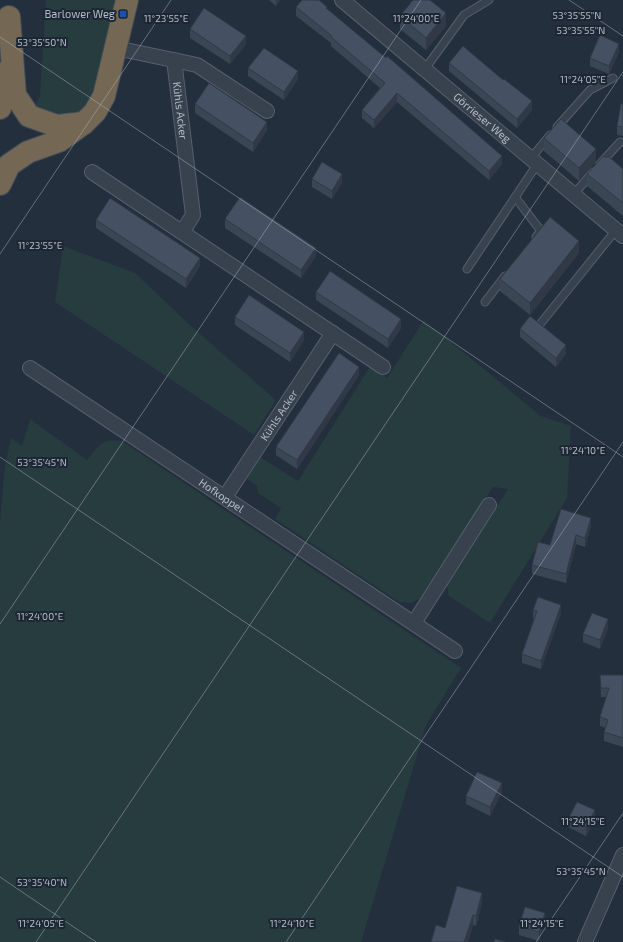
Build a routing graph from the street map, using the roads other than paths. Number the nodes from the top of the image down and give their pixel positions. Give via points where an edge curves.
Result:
1 (127, 0) edge
2 (342, 0) edge
3 (489, 0) edge
4 (10, 8) edge
5 (116, 48) junction
6 (174, 60) junction
7 (425, 69) junction
8 (613, 78) dead end
9 (0, 108) edge
10 (266, 111) dead end
11 (84, 123) junction
12 (620, 142) dead end
13 (534, 160) junction
14 (92, 172) dead end
15 (0, 184) edge
16 (574, 194) junction
17 (515, 197) junction
18 (184, 231) junction
19 (620, 233) edge
20 (531, 243) edge
21 (467, 269) dead end
22 (508, 273) edge
23 (485, 302) dead end
24 (541, 322) dead end
25 (333, 333) junction
26 (383, 367) dead end
27 (30, 368) dead end
28 (225, 497) junction
29 (489, 505) dead end
30 (414, 623) junction
31 (455, 651) dead end
32 (623, 855) edge
33 (585, 942) edge

1 - 5 highway
2 - 7 street, Görrieser Weg
3 - 7 lane via 464,15
4 - 9 highway
4 - 11 highway via 14,96 29,116 57,126
5 - 6 street
5 - 11 highway via 104,96 96,112
6 - 10 street via 197,65
6 - 18 street, Kühls Acker via 193,215
7 - 13 street, Görrieser Weg
8 - 13 lane via 590,90
11 - 15 highway via 59,141 28,152 9,165
12 - 16 lane
13 - 16 street, Görrieser Weg
13 - 17 lane
14 - 18 street
16 - 19 street, Görrieser Weg
17 - 20 lane via 541,231
17 - 21 lane
18 - 25 street
19 - 24 lane
22 - 23 lane
25 - 26 street
25 - 28 street, Kühls Acker
27 - 28 street, Hofkoppel
28 - 30 street, Hofkoppel
29 - 30 street
30 - 31 street, Hofkoppel
32 - 33 street

